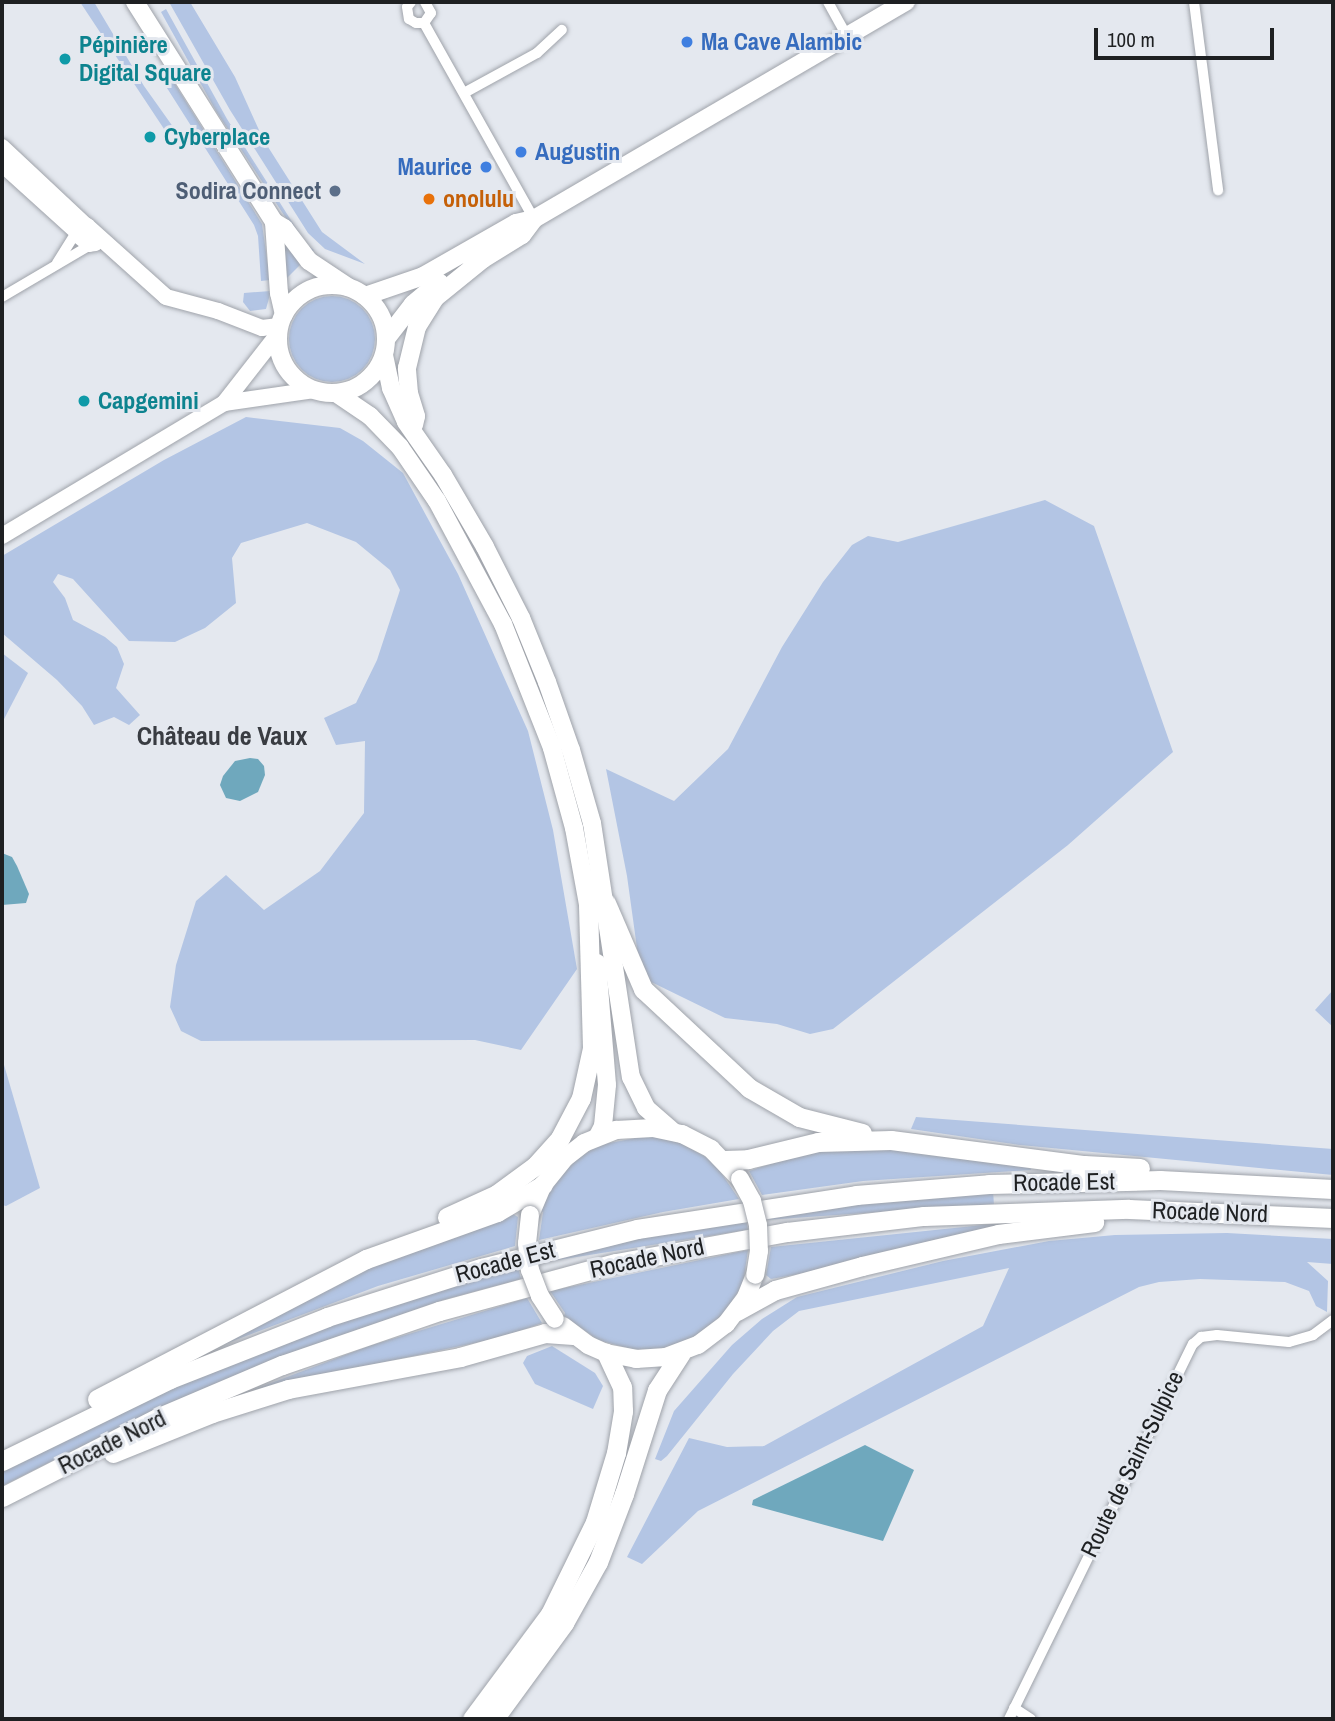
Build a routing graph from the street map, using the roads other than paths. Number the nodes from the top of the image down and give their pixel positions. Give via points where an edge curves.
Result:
1 (135, 2) edge
2 (411, 2) edge
3 (425, 2) edge
4 (828, 2) edge
5 (906, 2) edge
6 (1195, 2) edge
7 (424, 23) junction
8 (562, 30) dead end
9 (848, 36) junction
10 (464, 93) junction
11 (2, 147) edge
12 (2, 164) edge
13 (1218, 190) dead end
14 (534, 219) junction
15 (274, 222) junction
16 (79, 229) junction
17 (94, 241) junction
18 (483, 259) junction
19 (57, 263) junction
20 (348, 287) junction
21 (366, 296) junction
22 (2, 297) edge
23 (280, 325) junction
24 (385, 347) junction
25 (314, 390) junction
26 (336, 393) junction
27 (224, 403) junction
28 (413, 428) junction
29 (2, 536) edge
30 (597, 903) junction
31 (671, 1131) junction
32 (598, 1136) junction
33 (891, 1140) junction
34 (724, 1160) junction
35 (543, 1185) junction
36 (1333, 1189) edge
37 (1333, 1218) edge
38 (1333, 1224) edge
39 (366, 1259) junction
40 (737, 1311) junction
41 (1333, 1320) edge
42 (573, 1335) junction
43 (606, 1353) junction
44 (681, 1353) junction
45 (2, 1454) edge
46 (2, 1461) edge
47 (2, 1497) edge
48 (1011, 1714) edge
49 (472, 1719) edge
50 (494, 1719) edge
51 (1031, 1719) edge

1 - 15 main road
2 - 7 street via 409,19
3 - 7 street via 431,13
4 - 9 street
5 - 9 main road
6 - 13 street
7 - 10 street
8 - 10 street via 537,53
9 - 14 main road
10 - 14 street
11 - 16 street
12 - 16 street
14 - 18 main road via 522,235
14 - 21 main road via 516,223 423,276
15 - 20 main road via 311,263
15 - 23 main road
16 - 17 street
16 - 19 street
17 - 19 street
17 - 23 street via 166,297 262,328
18 - 24 main road via 472,261 425,292
18 - 28 main road via 435,298 417,327 407,368
19 - 22 street
20 - 21 main road
20 - 23 main road via 310,289 293,301
21 - 24 main road via 381,315
23 - 25 main road via 286,368
23 - 27 street
24 - 26 main road via 371,377 349,391
24 - 28 main road via 395,399
25 - 26 main road
25 - 27 street
26 - 30 main road via 377,422 400,447 437,500 503,624 552,748
27 - 29 street
28 - 30 main road via 485,547 547,682 592,823
30 - 31 main road via 631,1077 646,1108
30 - 32 main road via 606,1052 606,1110
30 - 33 highway via 643,989 750,1088 799,1116
30 - 39 highway via 592,1055 581,1098 560,1138 535,1166 497,1194 391,1241
31 - 32 main road via 634,1128
31 - 34 main road via 698,1141
32 - 35 main road via 565,1158
33 - 34 highway via 818,1142
33 - 36 highway via 1084,1165 1242,1176
34 - 40 main road, bridge via 752,1201 758,1226 755,1275
35 - 39 highway via 497,1212
35 - 42 main road, bridge via 530,1215 530,1270 555,1319
36 - 46 highway, Rocade Est via 1160,1180 930,1187 784,1204 618,1234 432,1282 282,1333 106,1408
37 - 47 highway, Rocade Nord via 1129,1209 924,1216 787,1232 616,1264 439,1311 282,1366 157,1418
38 - 40 highway via 1163,1220 1043,1226 811,1279 775,1290
39 - 45 highway via 25,1437
40 - 44 main road via 713,1336
41 - 48 street, Route de Saint-Sulpice via 1313,1335 1289,1342 1217,1335 1201,1337 1193,1344
42 - 43 main road
42 - 47 highway via 545,1333 472,1354 268,1394
43 - 44 main road via 636,1359
43 - 49 highway via 622,1387 623,1411 595,1522 550,1614
44 - 50 highway via 657,1390 598,1562 564,1623
48 - 51 street

